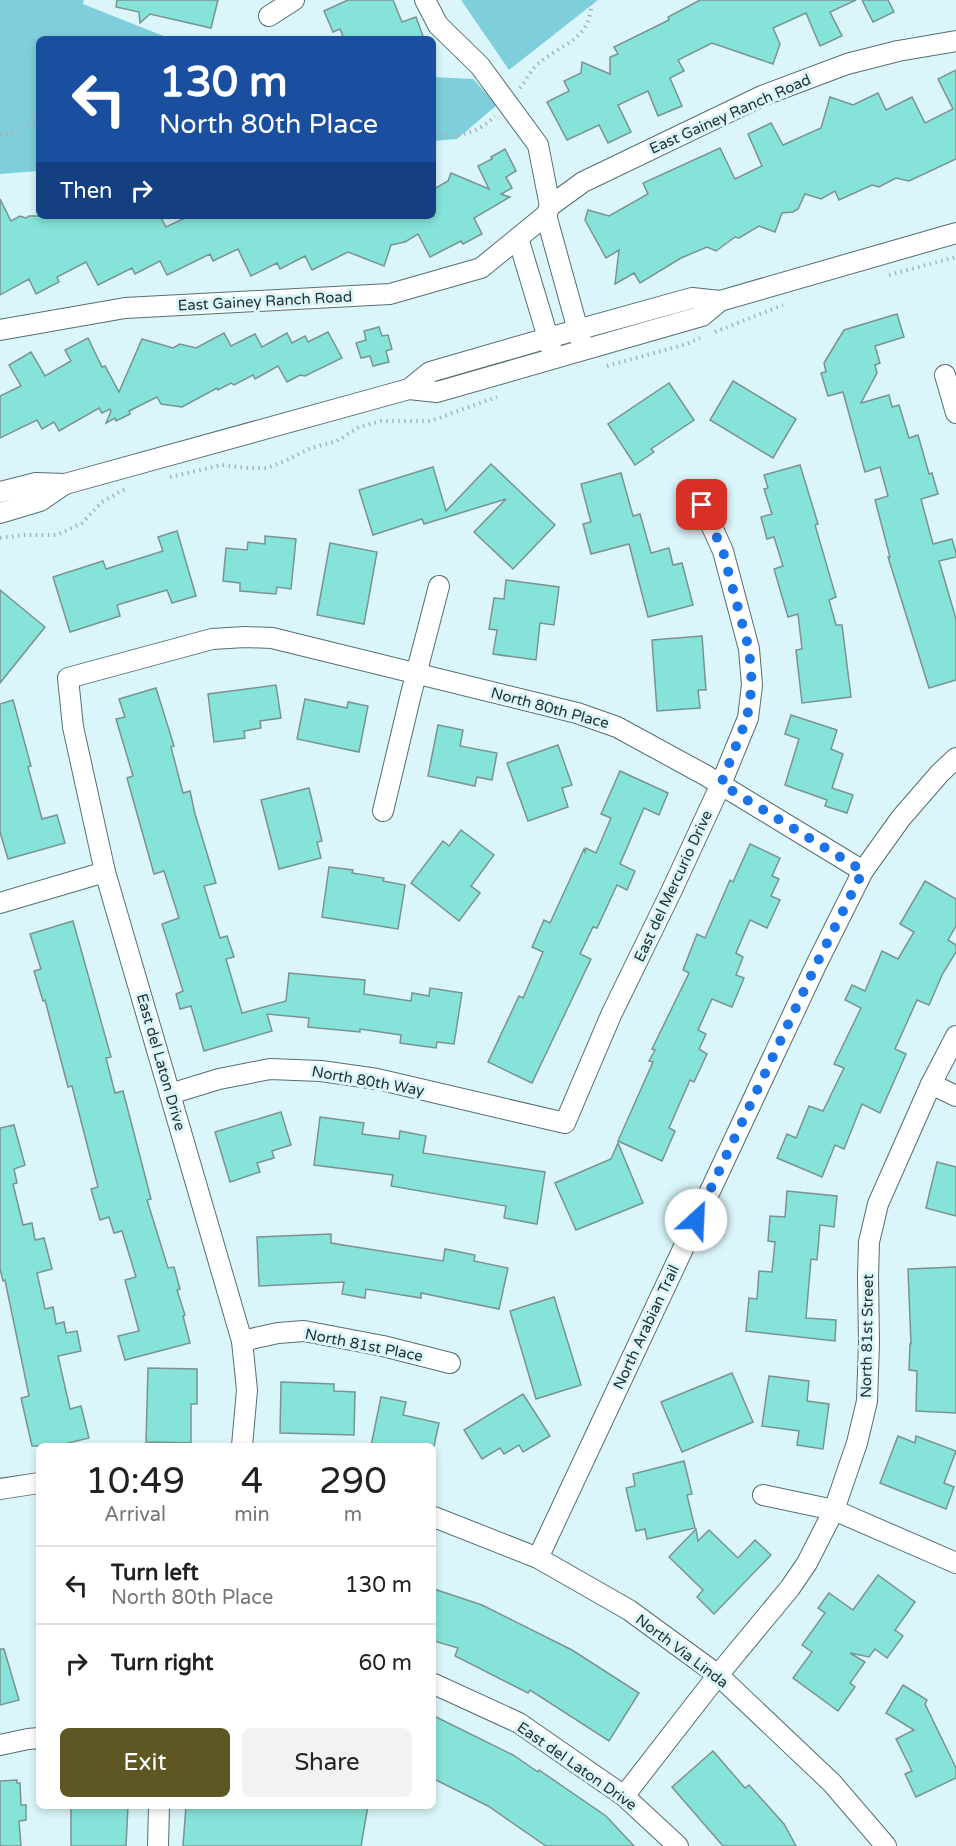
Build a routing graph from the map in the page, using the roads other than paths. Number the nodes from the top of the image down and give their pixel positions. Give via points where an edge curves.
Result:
1 (294, 0) edge
2 (425, 0) edge
3 (268, 16) dead end
4 (956, 41) edge
5 (548, 210) junction
6 (956, 233) edge
7 (518, 238) junction
8 (720, 301) junction
9 (0, 330) edge
10 (578, 330) junction
11 (548, 338) junction
12 (583, 350) junction
13 (554, 358) junction
14 (945, 375) dead end
15 (409, 389) junction
16 (956, 413) edge
17 (65, 484) junction
18 (0, 492) edge
19 (702, 505) dead end
20 (0, 513) edge
21 (439, 586) dead end
22 (416, 674) junction
23 (68, 678) joint
24 (956, 758) edge
25 (721, 784) junction
26 (383, 811) dead end
27 (863, 871) junction
28 (105, 872) junction
29 (0, 903) edge
30 (956, 1036) edge
31 (931, 1084) junction
32 (170, 1094) junction
33 (956, 1096) edge
34 (565, 1123) joint
35 (242, 1341) junction
36 (450, 1363) dead end
37 (242, 1443) edge
38 (36, 1483) edge
39 (0, 1489) edge
40 (763, 1495) dead end
41 (834, 1510) junction
42 (436, 1518) edge
43 (538, 1558) junction
44 (956, 1563) edge
45 (718, 1675) junction
46 (436, 1685) edge
47 (36, 1738) edge
48 (0, 1745) edge
49 (624, 1796) junction
50 (159, 1809) edge
51 (158, 1846) edge
52 (678, 1846) edge
53 (886, 1846) edge

1 - 3 street
2 - 5 street via 438,25 480,66 538,145
4 - 5 street, East Gainey Ranch Road via 847,64 762,96 583,182
5 - 7 street, East Gainey Ranch Road
5 - 10 street
6 - 8 street
7 - 9 street, East Gainey Ranch Road via 481,268 390,294 125,308
7 - 11 street
8 - 10 street via 692,298
8 - 12 street via 702,316
10 - 11 street
10 - 12 street
11 - 13 street
11 - 15 street via 430,372
12 - 13 street
13 - 15 street via 437,392
14 - 16 street
15 - 17 street
17 - 18 street via 36,483
17 - 20 street via 40,501
19 - 25 street, East del Mercurio Drive via 723,551 749,649 752,685 747,718
21 - 22 street
22 - 23 street, North 80th Place via 272,639 245,637 212,639
22 - 25 street, North 80th Place via 577,713 617,727
22 - 26 street
23 - 28 street, East del Laton Drive via 74,727
24 - 27 street, North Arabian Trail via 901,818
25 - 27 street, North 80th Place
25 - 34 street, East del Mercurio Drive via 611,1015
27 - 43 street, North Arabian Trail
28 - 29 street
28 - 32 street, East del Laton Drive
30 - 31 street, North 81st Street
31 - 33 street
31 - 41 street, North 81st Street via 878,1204 871,1233 867,1401
32 - 34 street, North 80th Way via 219,1079 270,1070 321,1071 377,1079
32 - 35 street, East del Laton Drive
35 - 36 street, North 81st Place via 304,1331
35 - 37 street, East del Laton Drive via 247,1390
38 - 39 street
40 - 41 street
41 - 44 street
41 - 45 street, North 81st Street via 790,1588
42 - 43 street, North Via Linda
43 - 45 street, North Via Linda via 629,1610
45 - 49 street, North 81st Street
45 - 53 street, North Via Linda via 832,1783
46 - 49 street, East del Laton Drive via 519,1723
47 - 48 street
49 - 52 street, East del Laton Drive
50 - 51 street

